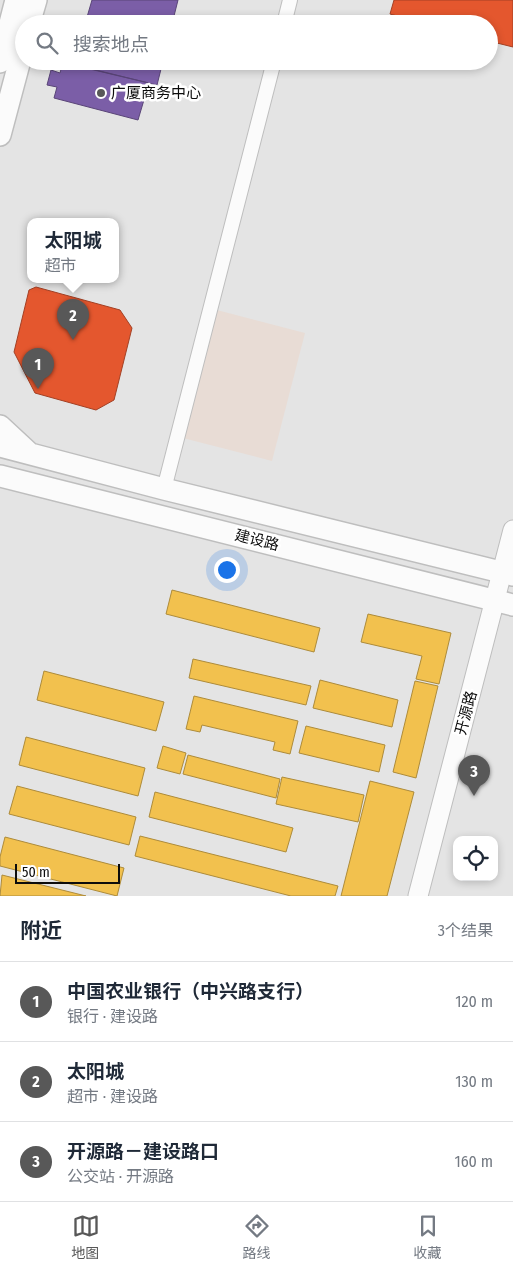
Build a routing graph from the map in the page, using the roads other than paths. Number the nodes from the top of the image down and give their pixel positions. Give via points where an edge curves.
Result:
1 (16, 0) edge
2 (36, 0) edge
3 (290, 0) edge
4 (32, 15) edge
5 (286, 15) edge
6 (0, 62) edge
7 (17, 70) edge
8 (272, 70) edge
9 (0, 135) edge
10 (0, 426) edge
11 (0, 446) edge
12 (30, 454) junction
13 (0, 476) edge
14 (164, 489) junction
15 (513, 530) edge
16 (508, 574) edge
17 (504, 603) edge
18 (418, 896) edge

1 - 6 main road
2 - 4 main road
3 - 5 street
7 - 9 main road
8 - 14 street
10 - 12 main road
11 - 12 main road, 建设路
12 - 14 main road, 建设路
13 - 17 main road, 建设路
14 - 16 main road, 建设路
15 - 16 main road, 开源路
16 - 17 main road, 开源路
17 - 18 main road, 开源路

